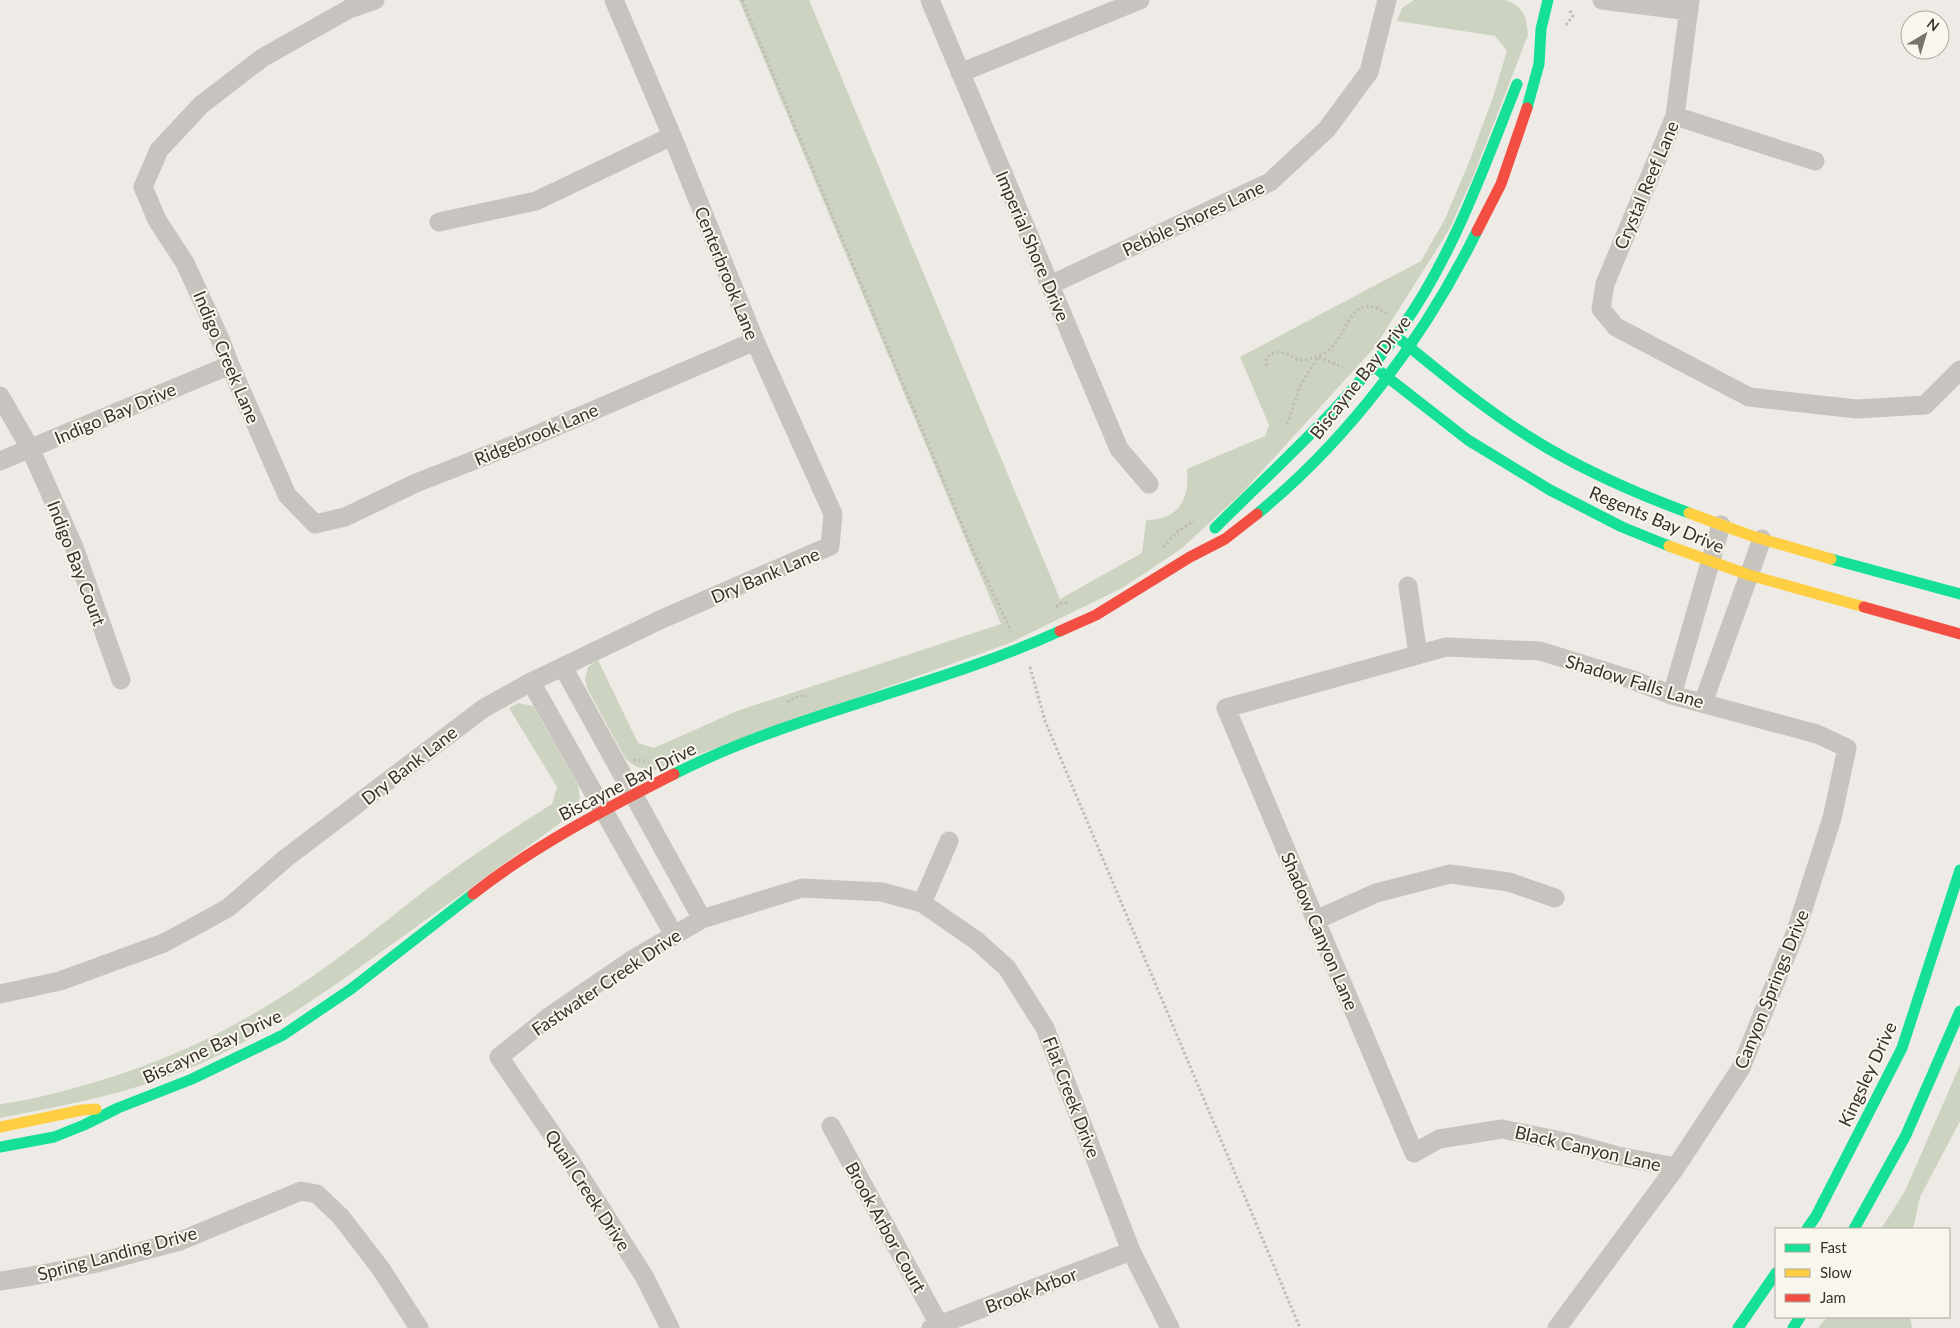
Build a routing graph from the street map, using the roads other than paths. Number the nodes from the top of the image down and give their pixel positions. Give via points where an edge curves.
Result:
1 (375, 0) edge
2 (614, 0) edge
3 (930, 0) edge
4 (1140, 0) edge
5 (1387, 0) edge
6 (1548, 0) edge
7 (1602, 0) edge
8 (1690, 5) edge
9 (1541, 29) junction
10 (1527, 59) dead end
11 (960, 73) junction
12 (1520, 76) dead end
13 (1675, 116) junction
14 (672, 136) junction
15 (1815, 162) dead end
16 (439, 222) dead end
17 (1050, 285) junction
18 (1395, 335) junction
19 (755, 340) junction
20 (1410, 348) junction
21 (230, 365) junction
22 (1373, 366) junction
23 (1960, 370) edge
24 (1387, 377) junction
25 (0, 396) edge
26 (30, 448) junction
27 (0, 461) edge
28 (1149, 484) dead end
29 (315, 524) joint
30 (1720, 525) junction
31 (1762, 539) junction
32 (830, 546) joint
33 (1190, 557) junction
34 (1710, 562) junction
35 (1749, 575) junction
36 (1408, 586) dead end
37 (1960, 594) edge
38 (1960, 634) edge
39 (1418, 655) junction
40 (563, 667) junction
41 (121, 680) dead end
42 (531, 682) junction
43 (1672, 695) junction
44 (1703, 703) junction
45 (1226, 708) joint
46 (1847, 748) joint
47 (633, 794) junction
48 (603, 810) junction
49 (949, 841) dead end
50 (1960, 870) edge
51 (1555, 898) dead end
52 (922, 903) junction
53 (702, 919) junction
54 (1316, 920) junction
55 (674, 935) junction
56 (0, 994) edge
57 (1960, 1011) edge
58 (499, 1057) joint
59 (118, 1108) junction
60 (831, 1126) dead end
61 (0, 1127) edge
62 (0, 1147) edge
63 (1414, 1153) joint
64 (1676, 1167) junction
65 (1808, 1228) edge
66 (1855, 1228) edge
67 (1132, 1252) junction
68 (1775, 1274) edge
69 (0, 1281) edge
70 (937, 1327) edge
71 (419, 1328) edge
72 (670, 1328) edge
73 (1170, 1328) edge
74 (1557, 1328) edge
75 (1738, 1328) edge

1 - 21 street, Indigo Creek Lane via 349,9 262,58 200,105 159,150 143,187 157,220 186,263
2 - 14 street, Centerbrook Lane
3 - 11 street, Imperial Shore Drive
4 - 11 street
5 - 17 street, Pebble Shores Lane via 1369,72 1327,129 1270,182
6 - 9 street, Biscayne Bay Drive
7 - 8 street
8 - 13 street, Crystal Reef Lane
9 - 10 street, Biscayne Bay Drive
9 - 20 street, Biscayne Bay Drive via 1539,64 1501,184 1460,266
11 - 17 street, Imperial Shore Drive
12 - 18 street, Biscayne Bay Drive via 1443,258
13 - 15 street
13 - 23 street, Crystal Reef Lane via 1604,284 1601,309 1616,327 1749,397 1856,409 1925,405
14 - 16 street via 536,201
14 - 19 street, Centerbrook Lane
17 - 28 street, Imperial Shore Drive via 1119,449
18 - 20 street, Regents Bay Drive
18 - 22 street, Biscayne Bay Drive
19 - 29 street, Ridgebrook Lane via 345,516
19 - 32 street, Centerbrook Lane via 833,514
20 - 24 street, Biscayne Bay Drive
20 - 30 street, Regents Bay Drive via 1489,409 1552,450 1629,489
21 - 26 street, Indigo Bay Drive
21 - 29 street, Indigo Creek Lane via 288,495
22 - 24 street, Regents Bay Drive
22 - 33 street, Biscayne Bay Drive
24 - 33 street, Biscayne Bay Drive via 1322,454 1259,513 1225,539
24 - 34 street, Regents Bay Drive via 1468,440 1550,490 1622,527
25 - 26 street, Indigo Bay Court
26 - 27 street, Indigo Bay Drive
26 - 41 street, Indigo Bay Court via 74,547
30 - 31 street, Regents Bay Drive
30 - 34 street
31 - 35 street
31 - 37 street, Regents Bay Drive
32 - 40 street, Dry Bank Lane via 662,618
33 - 47 street, Biscayne Bay Drive via 1096,615 1021,649 776,730 676,772
34 - 35 street, Regents Bay Drive
34 - 43 street
35 - 38 street, Regents Bay Drive
35 - 44 street
36 - 39 street
39 - 43 street, Shadow Falls Lane via 1446,647 1540,652
39 - 45 street, Shadow Falls Lane
40 - 42 street, Dry Bank Lane
40 - 47 street
42 - 48 street
42 - 56 street, Dry Bank Lane via 461,724 286,858 228,908 164,943 60,981
43 - 44 street, Shadow Falls Lane
44 - 46 street, Shadow Falls Lane via 1817,734
45 - 54 street, Shadow Canyon Lane
46 - 64 street, Canyon Springs Drive via 1832,818 1796,932 1741,1068
47 - 48 street, Biscayne Bay Drive
47 - 53 street
48 - 55 street
48 - 59 street, Biscayne Bay Drive via 487,883 351,989 283,1035 192,1079
49 - 52 street
50 - 65 street, Kingsley Drive via 1902,1048
51 - 54 street via 1509,882 1450,874 1376,893
52 - 53 street, Fastwater Creek Drive via 882,892 802,888
52 - 67 street, Flat Creek Drive via 976,941 1007,968 1045,1028
53 - 55 street, Fastwater Creek Drive
54 - 63 street, Shadow Canyon Lane
55 - 58 street, Fastwater Creek Drive via 574,1000
57 - 66 street via 1906,1135
58 - 72 street, Quail Creek Drive via 644,1276
59 - 61 street, Biscayne Bay Drive via 82,1110
59 - 62 street, Biscayne Bay Drive via 54,1137
60 - 70 street, Brook Arbor Court
63 - 64 street, Black Canyon Lane via 1440,1139 1502,1129
64 - 74 street, Canyon Springs Drive
67 - 70 street, Brook Arbor
67 - 73 street, Flat Creek Drive
68 - 75 street
69 - 71 street, Spring Landing Drive via 180,1241 301,1191 317,1194 341,1217

